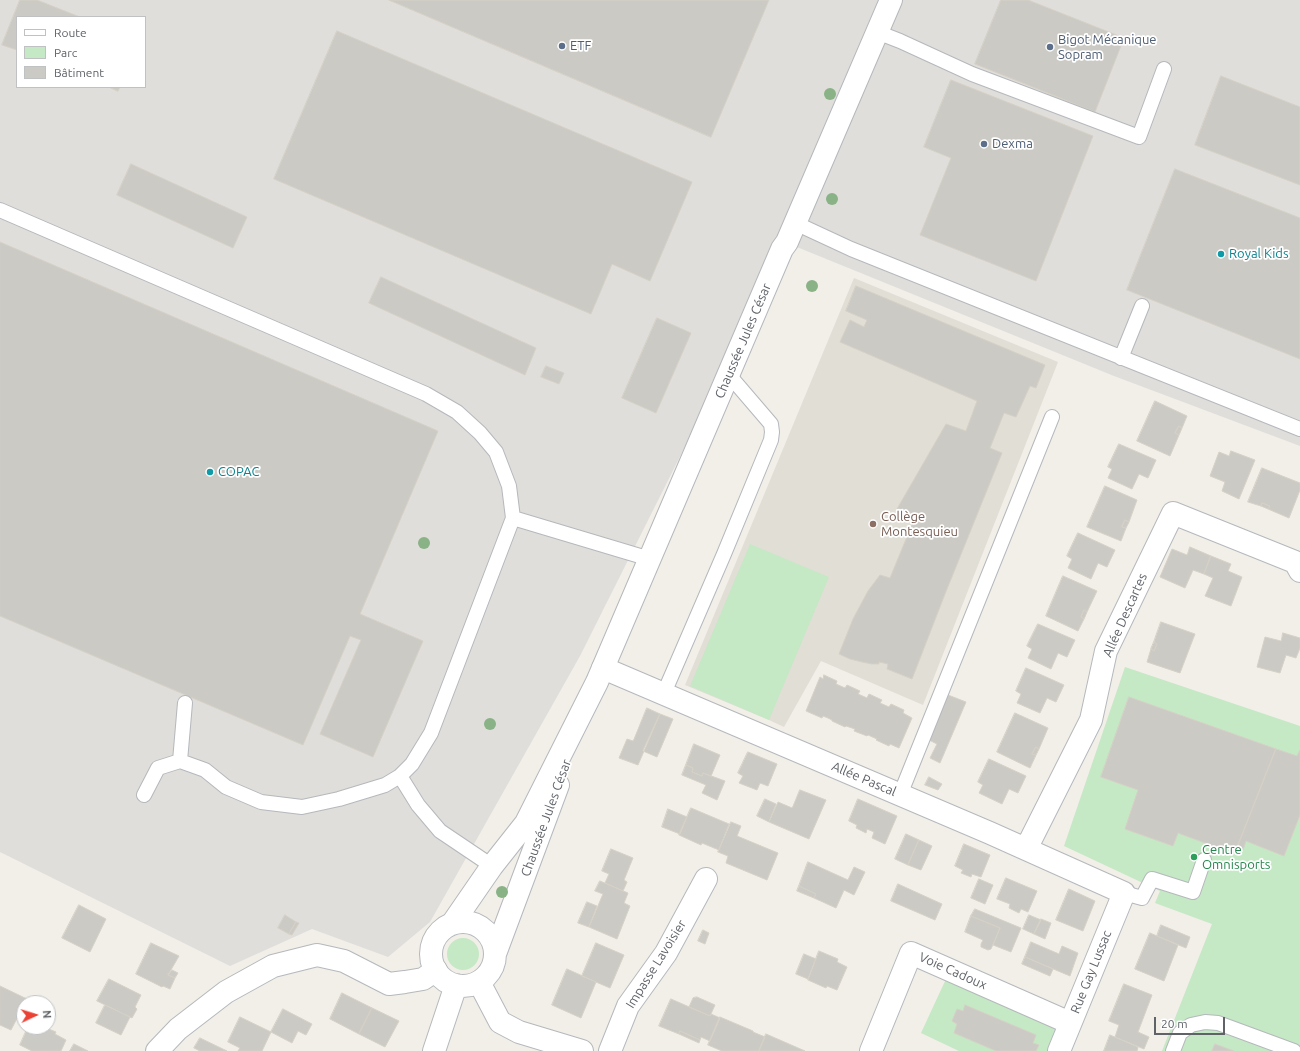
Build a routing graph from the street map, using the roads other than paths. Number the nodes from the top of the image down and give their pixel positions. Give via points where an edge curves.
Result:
1 (891, 0) edge
2 (877, 32) junction
3 (1164, 69) dead end
4 (0, 210) edge
5 (795, 223) junction
6 (1142, 306) dead end
7 (1121, 358) junction
8 (729, 375) junction
9 (1052, 418) dead end
10 (1300, 429) edge
11 (512, 518) junction
12 (650, 559) junction
13 (1300, 572) edge
14 (600, 675) junction
15 (664, 693) junction
16 (185, 703) dead end
17 (180, 761) junction
18 (400, 776) junction
19 (144, 795) dead end
20 (900, 795) junction
21 (1026, 849) junction
22 (1204, 860) dead end
23 (492, 866) junction
24 (706, 879) dead end
25 (1124, 893) junction
26 (452, 924) junction
27 (495, 954) junction
28 (436, 970) junction
29 (479, 982) junction
30 (456, 985) junction
31 (1070, 1024) junction
32 (157, 1051) edge
33 (434, 1051) edge
34 (582, 1051) edge
35 (610, 1051) edge
36 (871, 1051) edge
37 (1059, 1051) edge
38 (1173, 1051) edge
39 (1294, 1051) edge

1 - 2 street, Chaussée Jules César
2 - 3 lane via 972,74 1139,137
2 - 5 street, Chaussée Jules César
4 - 11 lane via 426,394 458,412 496,452 509,486
5 - 7 lane via 851,249
5 - 8 street, Chaussée Jules César
6 - 7 lane
7 - 10 lane
8 - 12 street, Chaussée Jules César
8 - 15 lane via 771,424 771,440
9 - 20 lane
11 - 12 lane
11 - 18 lane via 431,733 412,764
12 - 14 street, Chaussée Jules César
13 - 21 street, Allée Descartes via 1295,562 1173,513 1106,651 1091,720
14 - 15 street, Allée Pascal
14 - 23 street, Chaussée Jules César via 526,823
14 - 27 street, Chaussée Jules César
15 - 20 street, Allée Pascal
16 - 17 lane
17 - 18 lane via 205,770 226,786 261,802 302,807 385,785
17 - 19 lane via 158,768
18 - 23 lane via 418,805 440,831
20 - 21 street, Allée Pascal
21 - 25 street, Allée Pascal
22 - 25 lane via 1193,892 1152,879 1142,898
23 - 26 street, Chaussée Jules César
24 - 35 street, Impasse Lavoisier via 666,953 628,1006
25 - 31 street, Rue Gay Lussac
26 - 27 street via 473,923 482,928 494,944
26 - 28 street via 443,929 432,946
27 - 29 street via 494,966
28 - 30 street via 441,977
28 - 32 street via 423,979 389,984 344,961 317,954 273,966 226,992 178,1029
29 - 30 street via 468,986
29 - 34 street via 500,1022 519,1032
30 - 33 street
31 - 36 street, Voie Cadoux via 911,953
31 - 37 street, Rue Gay Lussac
38 - 39 lane via 1180,1033 1192,1025 1205,1022 1218,1023

